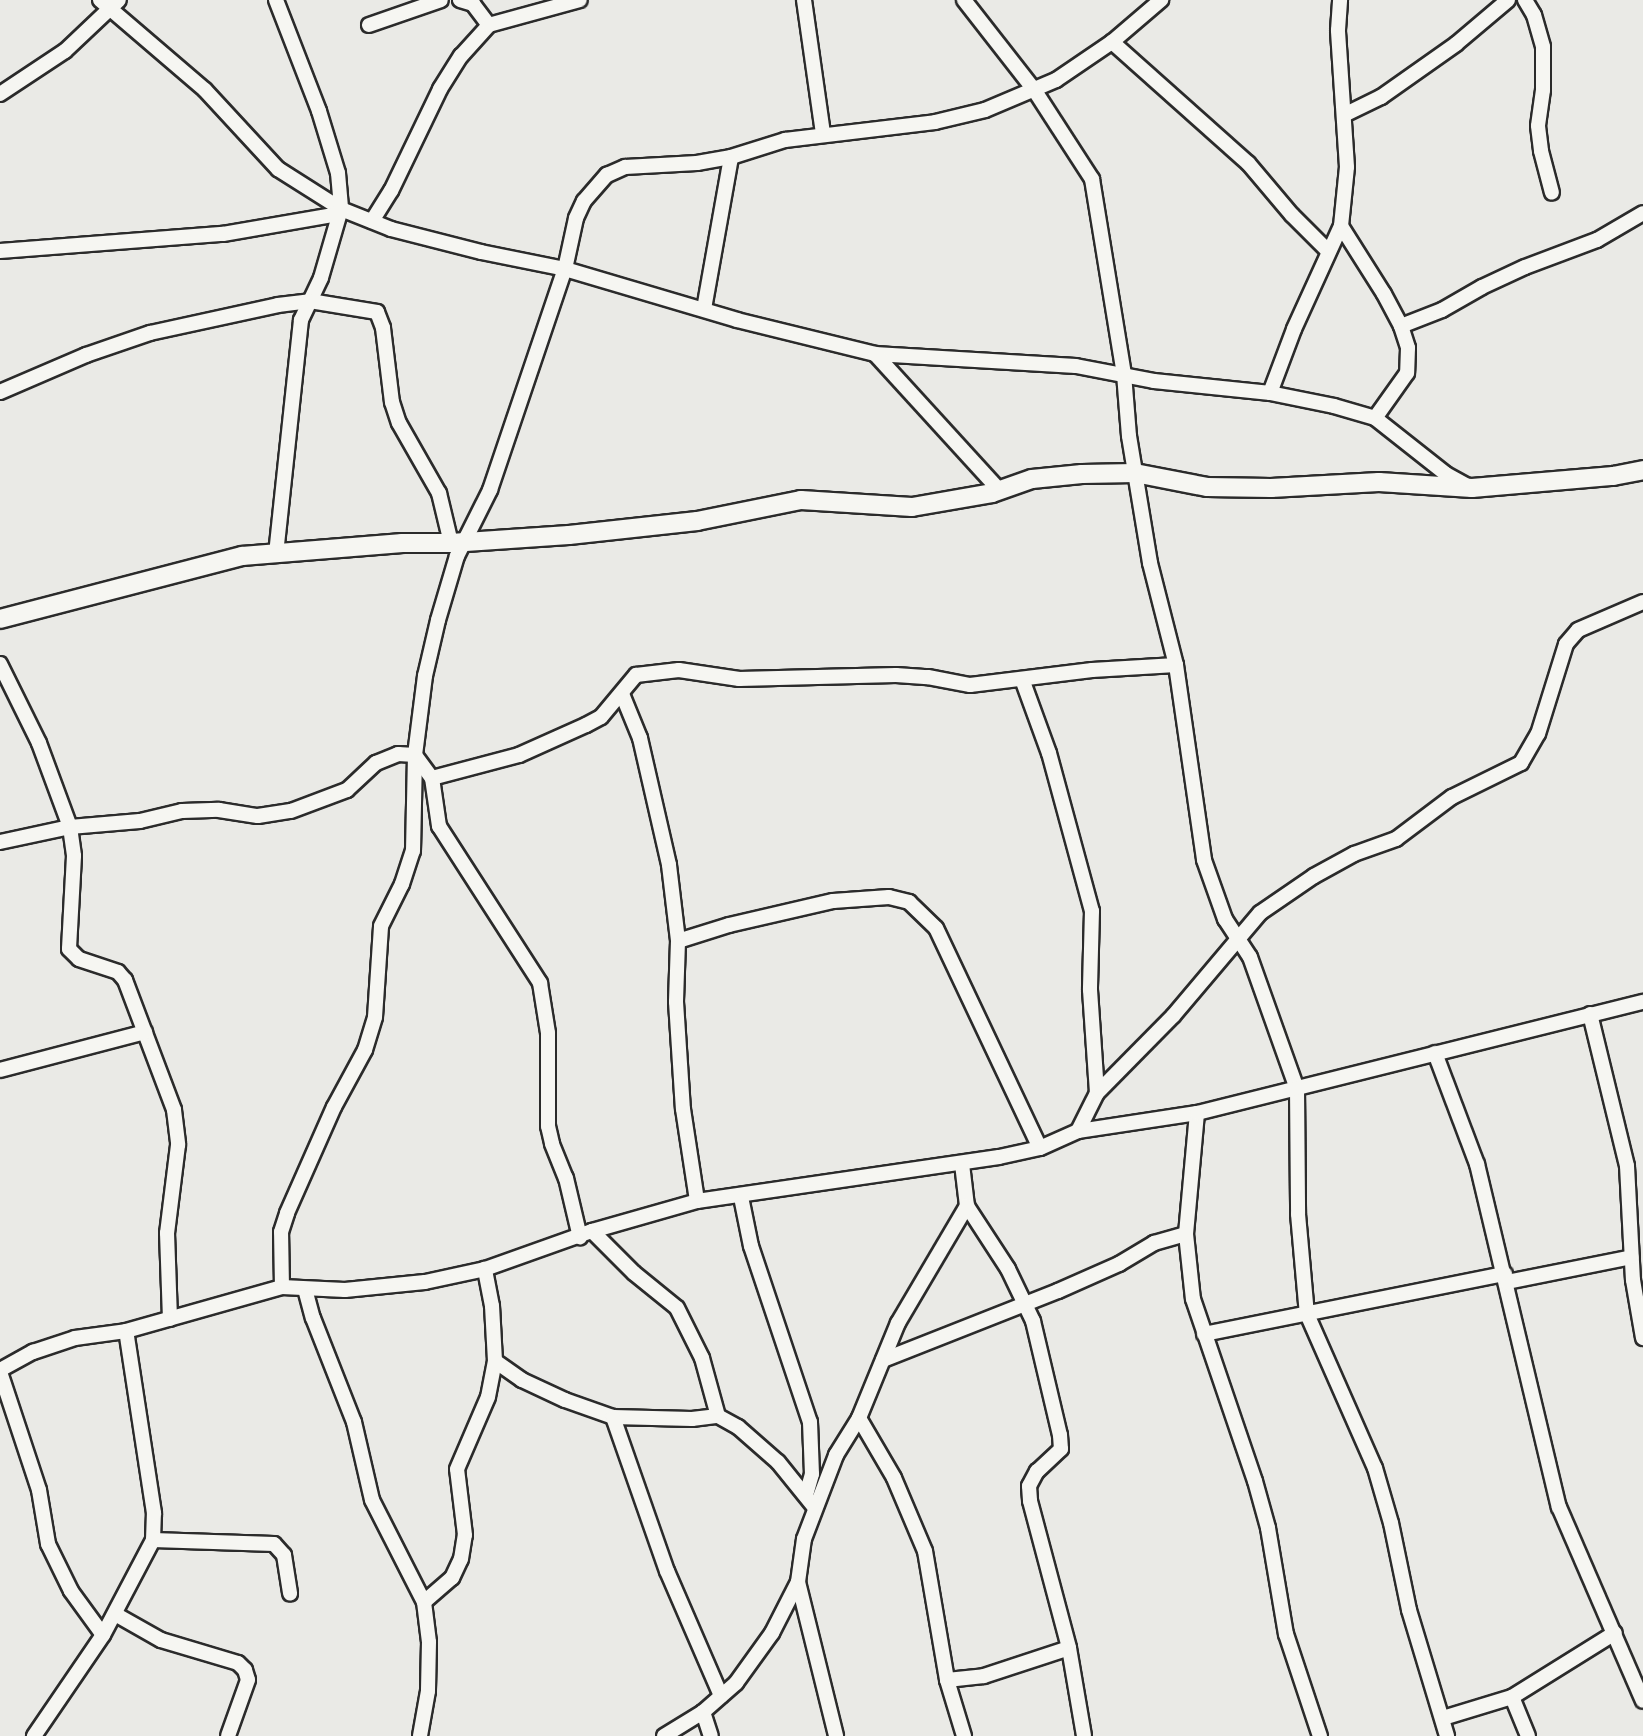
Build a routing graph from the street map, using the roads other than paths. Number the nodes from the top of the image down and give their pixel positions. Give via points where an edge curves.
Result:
1 (276, 0) edge
2 (441, 0) edge
3 (460, 0) edge
4 (580, 0) edge
5 (804, 0) edge
6 (964, 0) edge
7 (1161, 0) edge
8 (1340, 0) edge
9 (1508, 0) edge
10 (1525, 0) edge
11 (109, 3) edge
12 (369, 25) dead end
13 (489, 25) junction
14 (1112, 41) junction
15 (1035, 91) junction
16 (0, 94) edge
17 (1346, 114) junction
18 (823, 133) junction
19 (732, 157) junction
20 (1552, 193) dead end
21 (340, 212) junction
22 (1643, 213) edge
23 (372, 221) junction
24 (1341, 226) junction
25 (0, 251) edge
26 (1328, 251) junction
27 (565, 269) junction
28 (310, 300) junction
29 (704, 310) junction
30 (1401, 326) junction
31 (875, 354) junction
32 (1124, 374) junction
33 (0, 392) edge
34 (1270, 393) junction
35 (1375, 418) junction
36 (1643, 470) edge
37 (1135, 473) junction
38 (1472, 488) junction
39 (999, 490) junction
40 (459, 542) junction
41 (276, 555) junction
42 (1643, 602) edge
43 (0, 618) edge
44 (0, 664) edge
45 (1176, 665) junction
46 (1022, 679) junction
47 (622, 694) junction
48 (415, 755) junction
49 (432, 778) junction
50 (70, 827) junction
51 (0, 842) edge
52 (1239, 937) junction
53 (678, 941) junction
54 (1643, 1002) edge
55 (1590, 1014) junction
56 (145, 1032) junction
57 (1435, 1053) junction
58 (0, 1070) edge
59 (1297, 1089) junction
60 (1097, 1093) junction
61 (1197, 1113) junction
62 (1078, 1131) junction
63 (1040, 1148) junction
64 (962, 1164) junction
65 (741, 1197) junction
66 (697, 1201) junction
67 (967, 1206) junction
68 (586, 1234) junction
69 (1186, 1234) junction
70 (1632, 1257) junction
71 (485, 1269) junction
72 (1506, 1278) junction
73 (282, 1287) junction
74 (305, 1290) junction
75 (1026, 1301) junction
76 (1307, 1314) junction
77 (170, 1319) junction
78 (126, 1331) junction
79 (1204, 1334) junction
80 (1643, 1338) edge
81 (883, 1360) junction
82 (495, 1362) junction
83 (0, 1371) edge
84 (718, 1416) junction
85 (613, 1417) junction
86 (859, 1418) junction
87 (806, 1495) junction
88 (815, 1508) junction
89 (153, 1540) junction
90 (798, 1582) junction
91 (290, 1594) dead end
92 (424, 1602) junction
93 (115, 1614) junction
94 (1615, 1633) junction
95 (103, 1634) junction
96 (1069, 1648) junction
97 (947, 1680) junction
98 (721, 1696) junction
99 (1512, 1697) junction
100 (1643, 1701) edge
101 (703, 1712) junction
102 (1443, 1718) junction
103 (34, 1736) edge
104 (228, 1736) edge
105 (420, 1736) edge
106 (664, 1736) edge
107 (711, 1736) edge
108 (836, 1736) edge
109 (964, 1736) edge
110 (1084, 1736) edge
111 (1320, 1736) edge
112 (1447, 1736) edge
113 (1528, 1736) edge

1 - 21 street via 338,173
2 - 12 street
3 - 13 street via 473,4
4 - 13 street
5 - 18 street
6 - 15 street
7 - 14 street
8 - 17 street via 1338,30
9 - 17 street via 1381,97
10 - 20 street via 1543,47 1538,125
11 - 16 street via 65,51
11 - 21 street via 205,90 278,169
13 - 23 street via 440,89
14 - 15 street
14 - 26 street via 1248,163
15 - 18 street via 935,122
15 - 32 street via 1092,179
17 - 24 street
18 - 19 street
19 - 27 street via 625,167 607,175 576,218
19 - 29 street
21 - 23 street
21 - 25 street via 223,234
21 - 28 street
22 - 30 street via 1597,240 1525,267
23 - 27 street via 481,253
24 - 26 street
24 - 30 street
26 - 34 street
27 - 29 street
27 - 40 street via 489,490
28 - 33 street via 150,332
28 - 40 street via 379,316 399,423 439,493
28 - 41 street via 298,342
29 - 31 street
30 - 35 street via 1408,348 1407,373
31 - 32 street via 1076,366
31 - 39 street
32 - 34 street via 1154,382
32 - 37 street
34 - 35 street
35 - 38 street via 1446,474
36 - 38 street
37 - 38 street via 1207,487 1379,482
37 - 39 street via 1032,480
37 - 45 street via 1150,563
39 - 40 street via 912,506 801,500 675,523
40 - 41 street via 402,542
40 - 48 street via 432,642
41 - 43 street via 242,556
42 - 52 street via 1578,630 1566,644 1538,734 1521,763 1452,797 1396,839 1354,854 1314,876 1259,913
44 - 50 street via 39,743
45 - 46 street
45 - 52 street via 1204,860 1225,919
46 - 47 street via 970,685 928,677 739,679 679,670 636,675
46 - 60 street via 1049,753 1092,911 1090,990
47 - 49 street via 601,717 519,755
47 - 53 street via 640,737 669,865
48 - 49 street
48 - 50 street via 398,754 376,763 347,790 291,811 258,817 219,810 182,811 140,821
48 - 73 street via 413,850 382,926 375,1017 365,1050 287,1213 281,1232
49 - 68 street via 439,827 540,983 548,1032 548,1126
50 - 51 street
50 - 56 street via 74,856 69,949 79,959 118,972
52 - 59 street
52 - 60 street via 1173,1016
53 - 63 street via 833,901 889,897 909,902 936,928
53 - 66 street via 676,1002 683,1109
54 - 55 street
55 - 57 street
55 - 70 street via 1628,1166
56 - 58 street
56 - 77 street via 174,1110 178,1145 167,1233
57 - 59 street
57 - 72 street via 1477,1164
59 - 61 street
59 - 76 street via 1298,1214
60 - 62 street
61 - 62 street
61 - 69 street
62 - 63 street
63 - 64 street
64 - 65 street
64 - 67 street
65 - 66 street
65 - 87 street via 751,1246 810,1422 812,1474
66 - 68 street
67 - 75 street
67 - 81 street via 898,1323
68 - 71 street
68 - 84 street via 677,1308 702,1358
69 - 75 street via 1154,1243 1119,1264
69 - 79 street via 1193,1299
70 - 72 street
70 - 80 street
71 - 74 street via 425,1282
71 - 82 street
72 - 76 street
72 - 94 street via 1536,1424 1559,1507
73 - 74 street
73 - 77 street
74 - 92 street via 354,1422 372,1500
75 - 81 street
75 - 96 street via 1061,1449 1037,1471 1029,1486 1030,1501
76 - 79 street
76 - 102 street via 1375,1468 1409,1610
77 - 78 street
78 - 83 street via 75,1338 33,1352
78 - 89 street via 154,1513
79 - 111 street via 1255,1481 1286,1634
81 - 86 street
82 - 85 street via 544,1390
82 - 92 street via 485,1406 457,1469 466,1535 461,1559 452,1578
83 - 95 street via 39,1490 48,1544 71,1591
84 - 85 street
84 - 87 street via 762,1447
85 - 98 street via 667,1571
86 - 88 street via 836,1455
86 - 97 street via 894,1478 925,1551
87 - 88 street
88 - 90 street via 804,1539
89 - 91 street via 274,1544 284,1555
89 - 93 street
90 - 98 street via 772,1633 736,1684
90 - 108 street
92 - 105 street via 428,1692
93 - 95 street
93 - 104 street via 161,1640 238,1663 245,1670 248,1680
94 - 99 street
94 - 100 street
95 - 103 street
96 - 97 street via 984,1676
96 - 110 street
97 - 109 street
98 - 101 street
99 - 102 street
99 - 113 street
101 - 106 street
101 - 107 street
102 - 112 street

